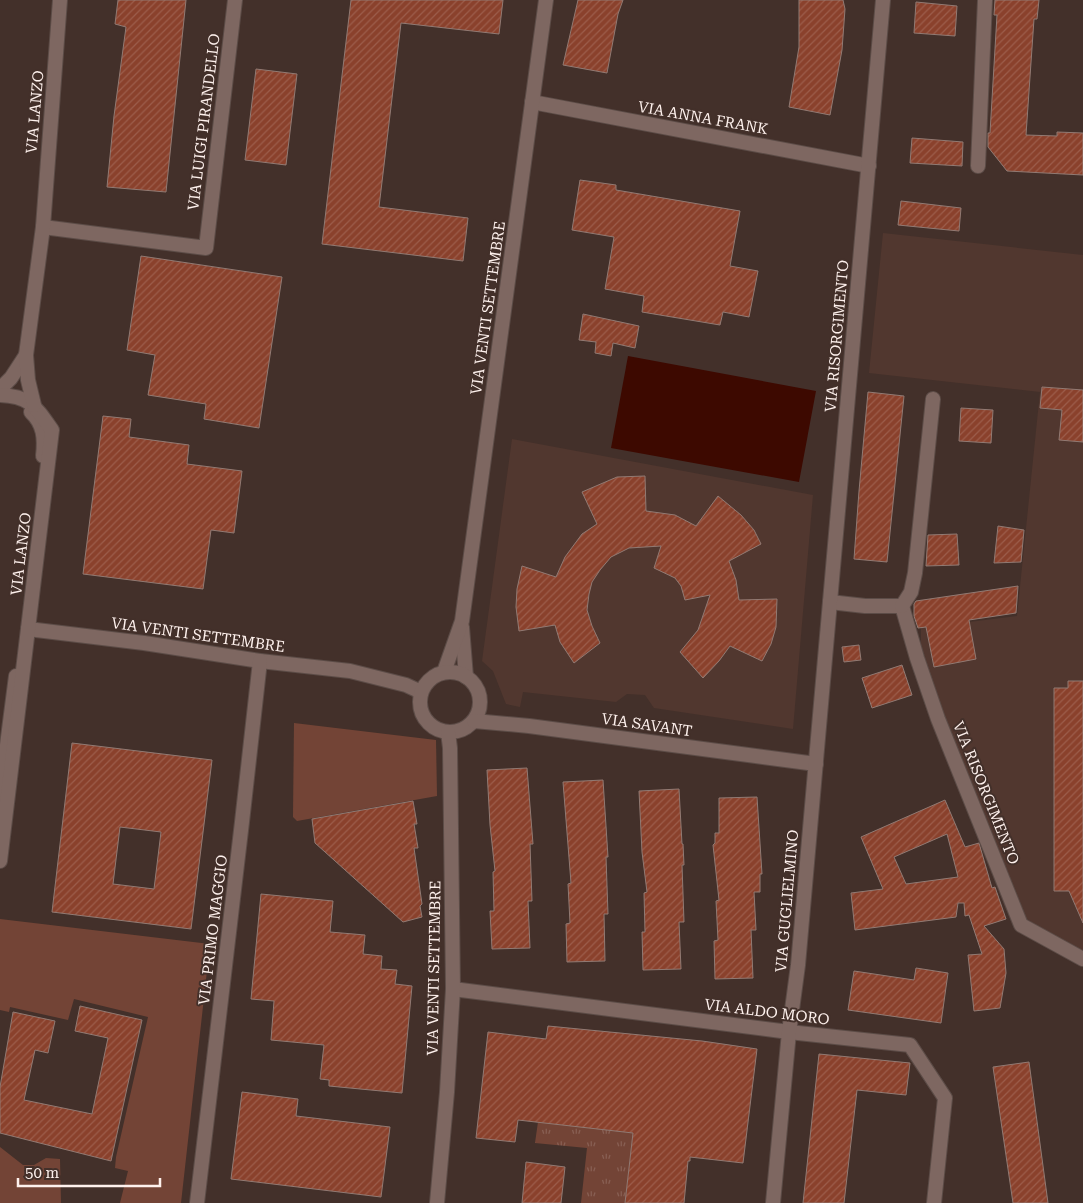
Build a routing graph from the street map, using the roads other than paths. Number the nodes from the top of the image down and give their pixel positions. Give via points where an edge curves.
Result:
1 (60, 0) edge
2 (235, 0) edge
3 (546, 0) edge
4 (883, 0) edge
5 (985, 0) edge
6 (532, 102) junction
7 (868, 166) junction
8 (978, 166) dead end
9 (43, 227) junction
10 (26, 355) junction
11 (0, 389) edge
12 (0, 395) edge
13 (933, 399) dead end
14 (0, 400) edge
15 (34, 406) junction
16 (830, 602) junction
17 (902, 606) junction
18 (462, 621) junction
19 (28, 629) junction
20 (260, 661) junction
21 (444, 672) junction
22 (466, 677) junction
23 (421, 692) junction
24 (474, 721) junction
25 (448, 732) junction
26 (816, 764) junction
27 (0, 799) edge
28 (0, 861) edge
29 (1083, 959) edge
30 (453, 989) junction
31 (789, 1032) junction
32 (197, 1203) edge
33 (437, 1203) edge
34 (773, 1203) edge
35 (934, 1203) edge

1 - 9 street, VIA LANZO
2 - 9 street, VIA LUIGI PIRANDELLO via 206,248
3 - 6 street, VIA VENTI SETTEMBRE
4 - 7 street, VIA RISORGIMENTO
5 - 8 street
6 - 7 street, VIA ANNA FRANK
6 - 18 street, VIA VENTI SETTEMBRE
7 - 16 street, VIA RISORGIMENTO
9 - 10 street, VIA LANZO
10 - 11 street, VIA LANZO
10 - 15 street, VIA LANZO
12 - 15 street via 21,398
13 - 17 street via 915,573 911,592
14 - 27 street via 18,402 34,414 45,442
15 - 19 street, VIA LANZO via 52,430
16 - 17 street
16 - 26 street, VIA GUGLIELMINO
17 - 29 street, VIA RISORGIMENTO via 938,719 1022,925
18 - 21 street, VIA VENTI SETTEMBRE
18 - 22 street, VIA VENTI SETTEMBRE
19 - 20 street, VIA VENTI SETTEMBRE
19 - 28 street, VIA LANZO
20 - 23 street, VIA VENTI SETTEMBRE via 350,671
20 - 32 street, VIA PRIMO MAGGIO
21 - 22 street
21 - 23 street via 432,678
22 - 24 street via 474,684 480,702
23 - 25 street via 419,701 424,719 438,730
24 - 25 street via 457,732
24 - 26 street, VIA SAVANT
25 - 30 street, VIA VENTI SETTEMBRE
26 - 31 street, VIA GUGLIELMINO
30 - 31 street, VIA ALDO MORO
30 - 33 street, VIA VENTI SETTEMBRE via 448,1092
31 - 34 street, VIA GUGLIELMINO
31 - 35 street, VIA ALDO MORO via 910,1045 945,1098

